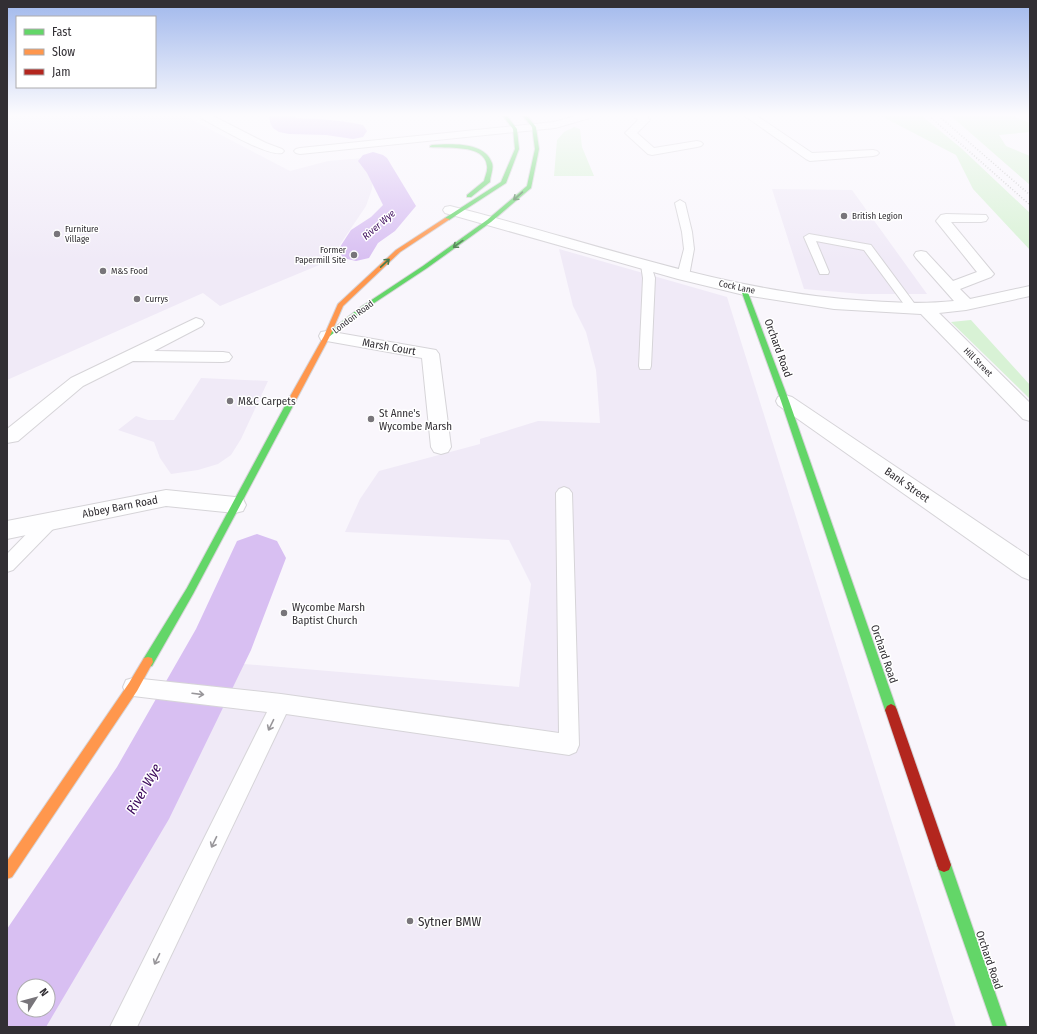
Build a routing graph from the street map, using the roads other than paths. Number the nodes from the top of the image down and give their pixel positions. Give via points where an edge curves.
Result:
1 (489, 164) edge
2 (511, 164) edge
3 (534, 164) edge
4 (680, 203) dead end
5 (455, 211) junction
6 (981, 218) dead end
7 (485, 220) junction
8 (468, 224) dead end
9 (921, 255) dead end
10 (646, 265) junction
11 (392, 269) dead end
12 (824, 272) dead end
13 (683, 276) junction
14 (950, 287) junction
15 (744, 290) junction
16 (1030, 291) edge
17 (340, 305) junction
18 (966, 305) junction
19 (920, 309) junction
20 (196, 323) dead end
21 (327, 336) junction
22 (130, 356) junction
23 (223, 357) dead end
24 (645, 366) dead end
25 (785, 401) junction
26 (1030, 414) edge
27 (7, 436) edge
28 (441, 447) dead end
29 (564, 493) dead end
30 (235, 505) junction
31 (49, 522) junction
32 (7, 530) edge
33 (7, 565) edge
34 (1030, 570) edge
35 (132, 687) junction
36 (281, 704) junction
37 (7, 872) edge
38 (123, 1027) edge
39 (1000, 1027) edge

1 - 5 main road via 486,182
2 - 5 main road, London Road via 503,183
3 -> 7 main road, London Road via 529,187
4 - 13 lane via 689,249
5 - 7 street, Cock Lane
17 -> 5 main road, London Road via 398,251
6 - 14 street via 946,218 943,221 986,274
7 - 8 main road
7 - 10 street, Cock Lane
7 -> 21 main road, London Road via 425,268 363,308
9 - 14 street
10 - 13 street, Cock Lane
10 - 24 lane via 649,278
11 - 17 main road
12 - 19 lane via 809,237 867,247
13 - 15 street, Cock Lane
14 - 18 street
15 - 19 street, Cock Lane via 834,304
15 - 25 main road, Orchard Road
16 - 18 street, Cock Lane
17 - 21 main road, London Road
18 - 19 street, Cock Lane
19 - 26 street, Hill Street
20 - 22 street
21 - 28 street, Marsh Court via 430,354
21 - 30 main road
22 - 23 street
22 - 27 street via 77,382 11,436
25 - 34 street, Bank Street
25 - 39 main road, Orchard Road
29 - 36 lane via 569,745
30 - 31 street, Abbey Barn Road via 166,498
30 - 35 main road via 190,591
31 - 32 street, Abbey Barn Road
31 - 33 lane
35 -> 36 lane
35 - 37 main road
36 -> 38 lane

